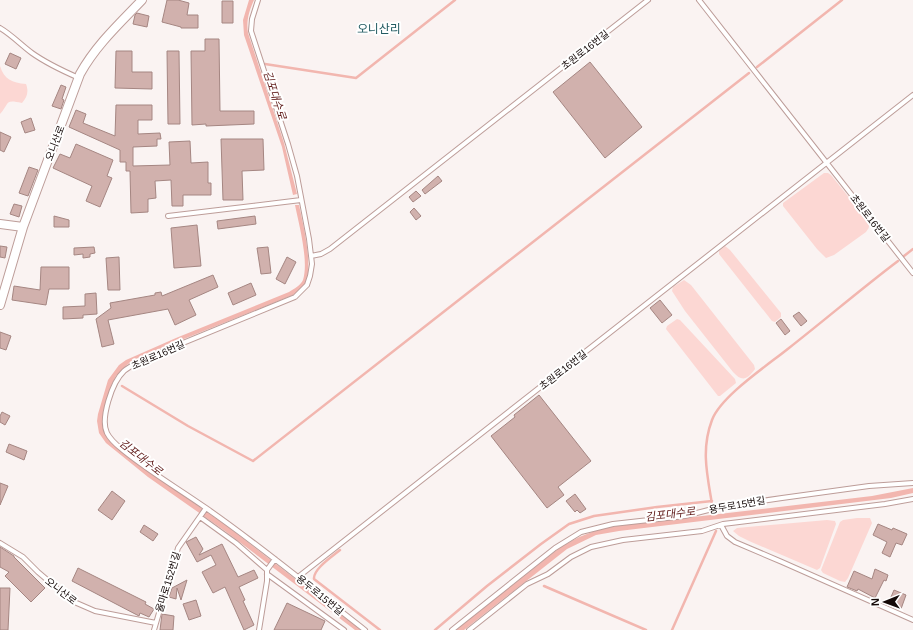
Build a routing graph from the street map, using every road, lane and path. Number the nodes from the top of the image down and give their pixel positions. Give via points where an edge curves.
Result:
1 (142, 0) edge
2 (258, 0) edge
3 (648, 0) edge
4 (699, 0) edge
5 (0, 28) edge
6 (79, 78) junction
7 (913, 95) edge
8 (826, 163) junction
9 (301, 200) junction
10 (168, 216) dead end
11 (0, 224) edge
12 (23, 226) junction
13 (311, 256) junction
14 (913, 274) edge
15 (0, 305) edge
16 (913, 483) edge
17 (913, 499) edge
18 (206, 508) junction
19 (200, 517) junction
20 (720, 525) junction
21 (0, 543) edge
22 (275, 559) junction
23 (267, 572) junction
24 (298, 577) junction
25 (913, 620) edge
26 (156, 623) junction
27 (154, 630) edge
28 (259, 630) edge
29 (344, 630) edge
30 (365, 630) edge
31 (452, 630) edge
32 (469, 630) edge

1 - 6 street, 오니산로 via 97,48
2 - 9 lane, 초원로16번길 via 250,25 252,37 288,144
3 - 13 lane, 초원로16번길 via 330,249
4 - 8 lane, 초원로16번길
5 - 6 lane via 31,53
6 - 12 street, 오니산로
7 - 8 lane
8 - 14 lane, 초원로16번길
8 - 24 lane, 초원로16번길
9 - 10 lane
9 - 13 lane, 초원로16번길
11 - 12 street
12 - 15 street, 오니산로
13 - 18 lane, 초원로16번길 via 308,285 295,298 144,359 123,372 114,384 105,419 110,438 152,472
16 - 31 lane, 용두로15번길 via 869,486 720,506 685,516 589,529 570,537 555,548
17 - 20 lane
18 - 19 lane, 율마로152번길
18 - 22 lane, 초원로16번길
19 - 23 lane via 236,543
19 - 26 lane, 율마로152번길 via 178,548
20 - 25 lane via 735,542
20 - 32 lane via 702,531 608,542 587,548 548,574 527,584
21 - 26 lane, 오니산로 via 23,556 72,601 95,611
22 - 23 lane
22 - 24 lane, 용두로15번길
23 - 28 lane
23 - 29 lane
24 - 30 lane, 용두로15번길
26 - 27 lane, 율마로152번길

